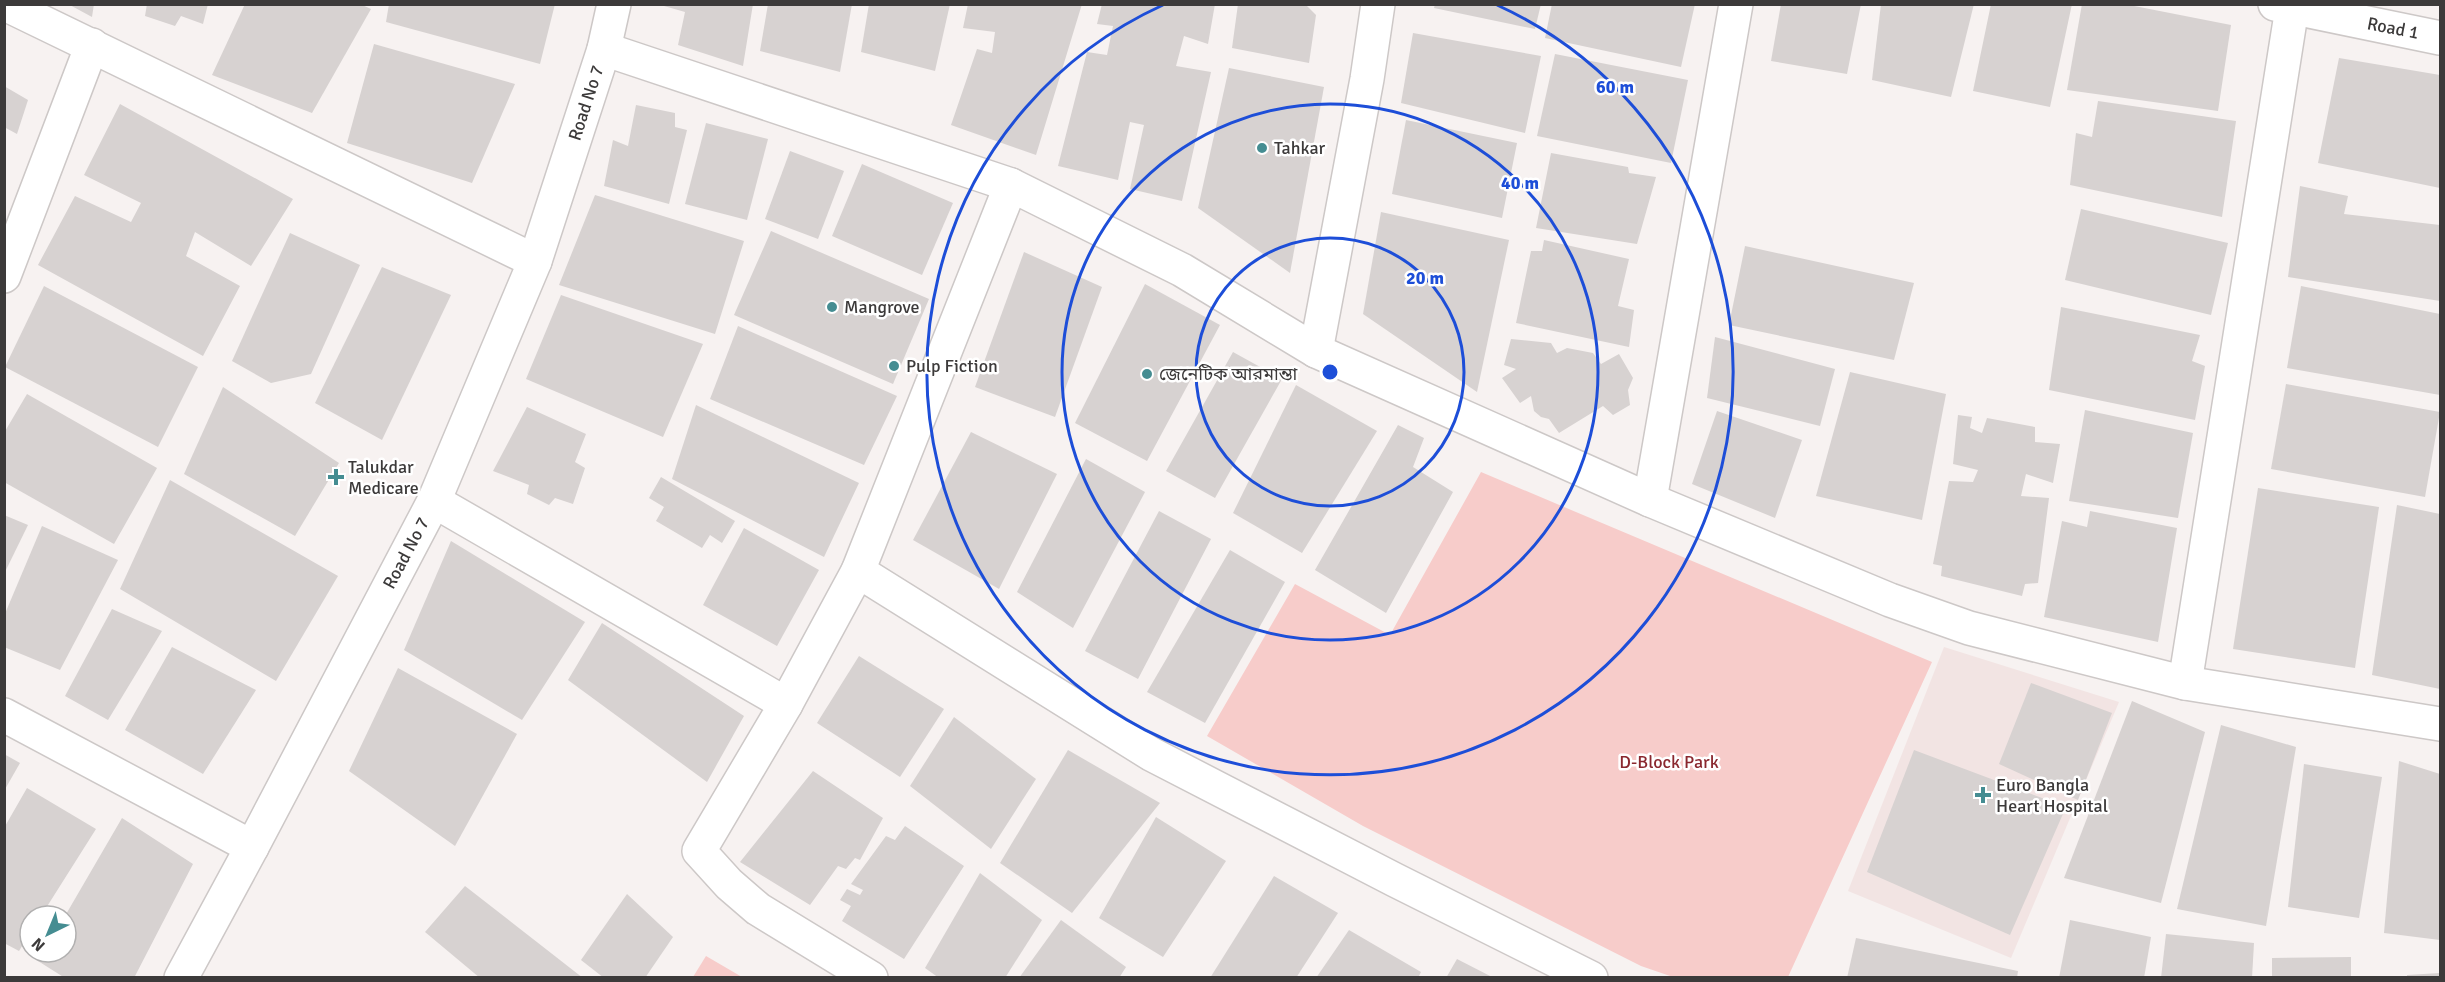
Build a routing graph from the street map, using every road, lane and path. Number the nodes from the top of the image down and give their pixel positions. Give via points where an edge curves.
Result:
1 (5, 4) edge
2 (614, 4) edge
3 (1378, 4) edge
4 (1736, 4) edge
5 (2284, 6) edge
6 (2440, 38) edge
7 (92, 45) junction
8 (604, 49) junction
9 (1011, 185) junction
10 (536, 261) junction
11 (4, 276) edge
12 (1316, 351) junction
13 (1650, 500) junction
14 (434, 501) junction
15 (858, 570) junction
16 (2185, 683) junction
17 (786, 704) junction
18 (4, 715) edge
19 (2440, 724) edge
20 (252, 847) junction
21 (181, 978) edge
22 (871, 978) edge
23 (1591, 978) edge

1 - 7 street
2 - 8 street, Road No 7
3 - 12 street
4 - 13 street
5 - 6 street, Road 1
5 - 16 street
7 - 10 street
7 - 11 street
8 - 9 street
8 - 10 street, Road No 7
9 - 12 street via 1182,270
9 - 15 street
10 - 14 street, Road No 7
12 - 13 street
13 - 16 street via 1890,600 1969,628
14 - 17 street
14 - 20 street, Road No 7
15 - 17 street
15 - 23 street via 1151,754
16 - 19 street
17 - 22 street via 699,851 758,909
18 - 20 street
20 - 21 street, Road No 7

